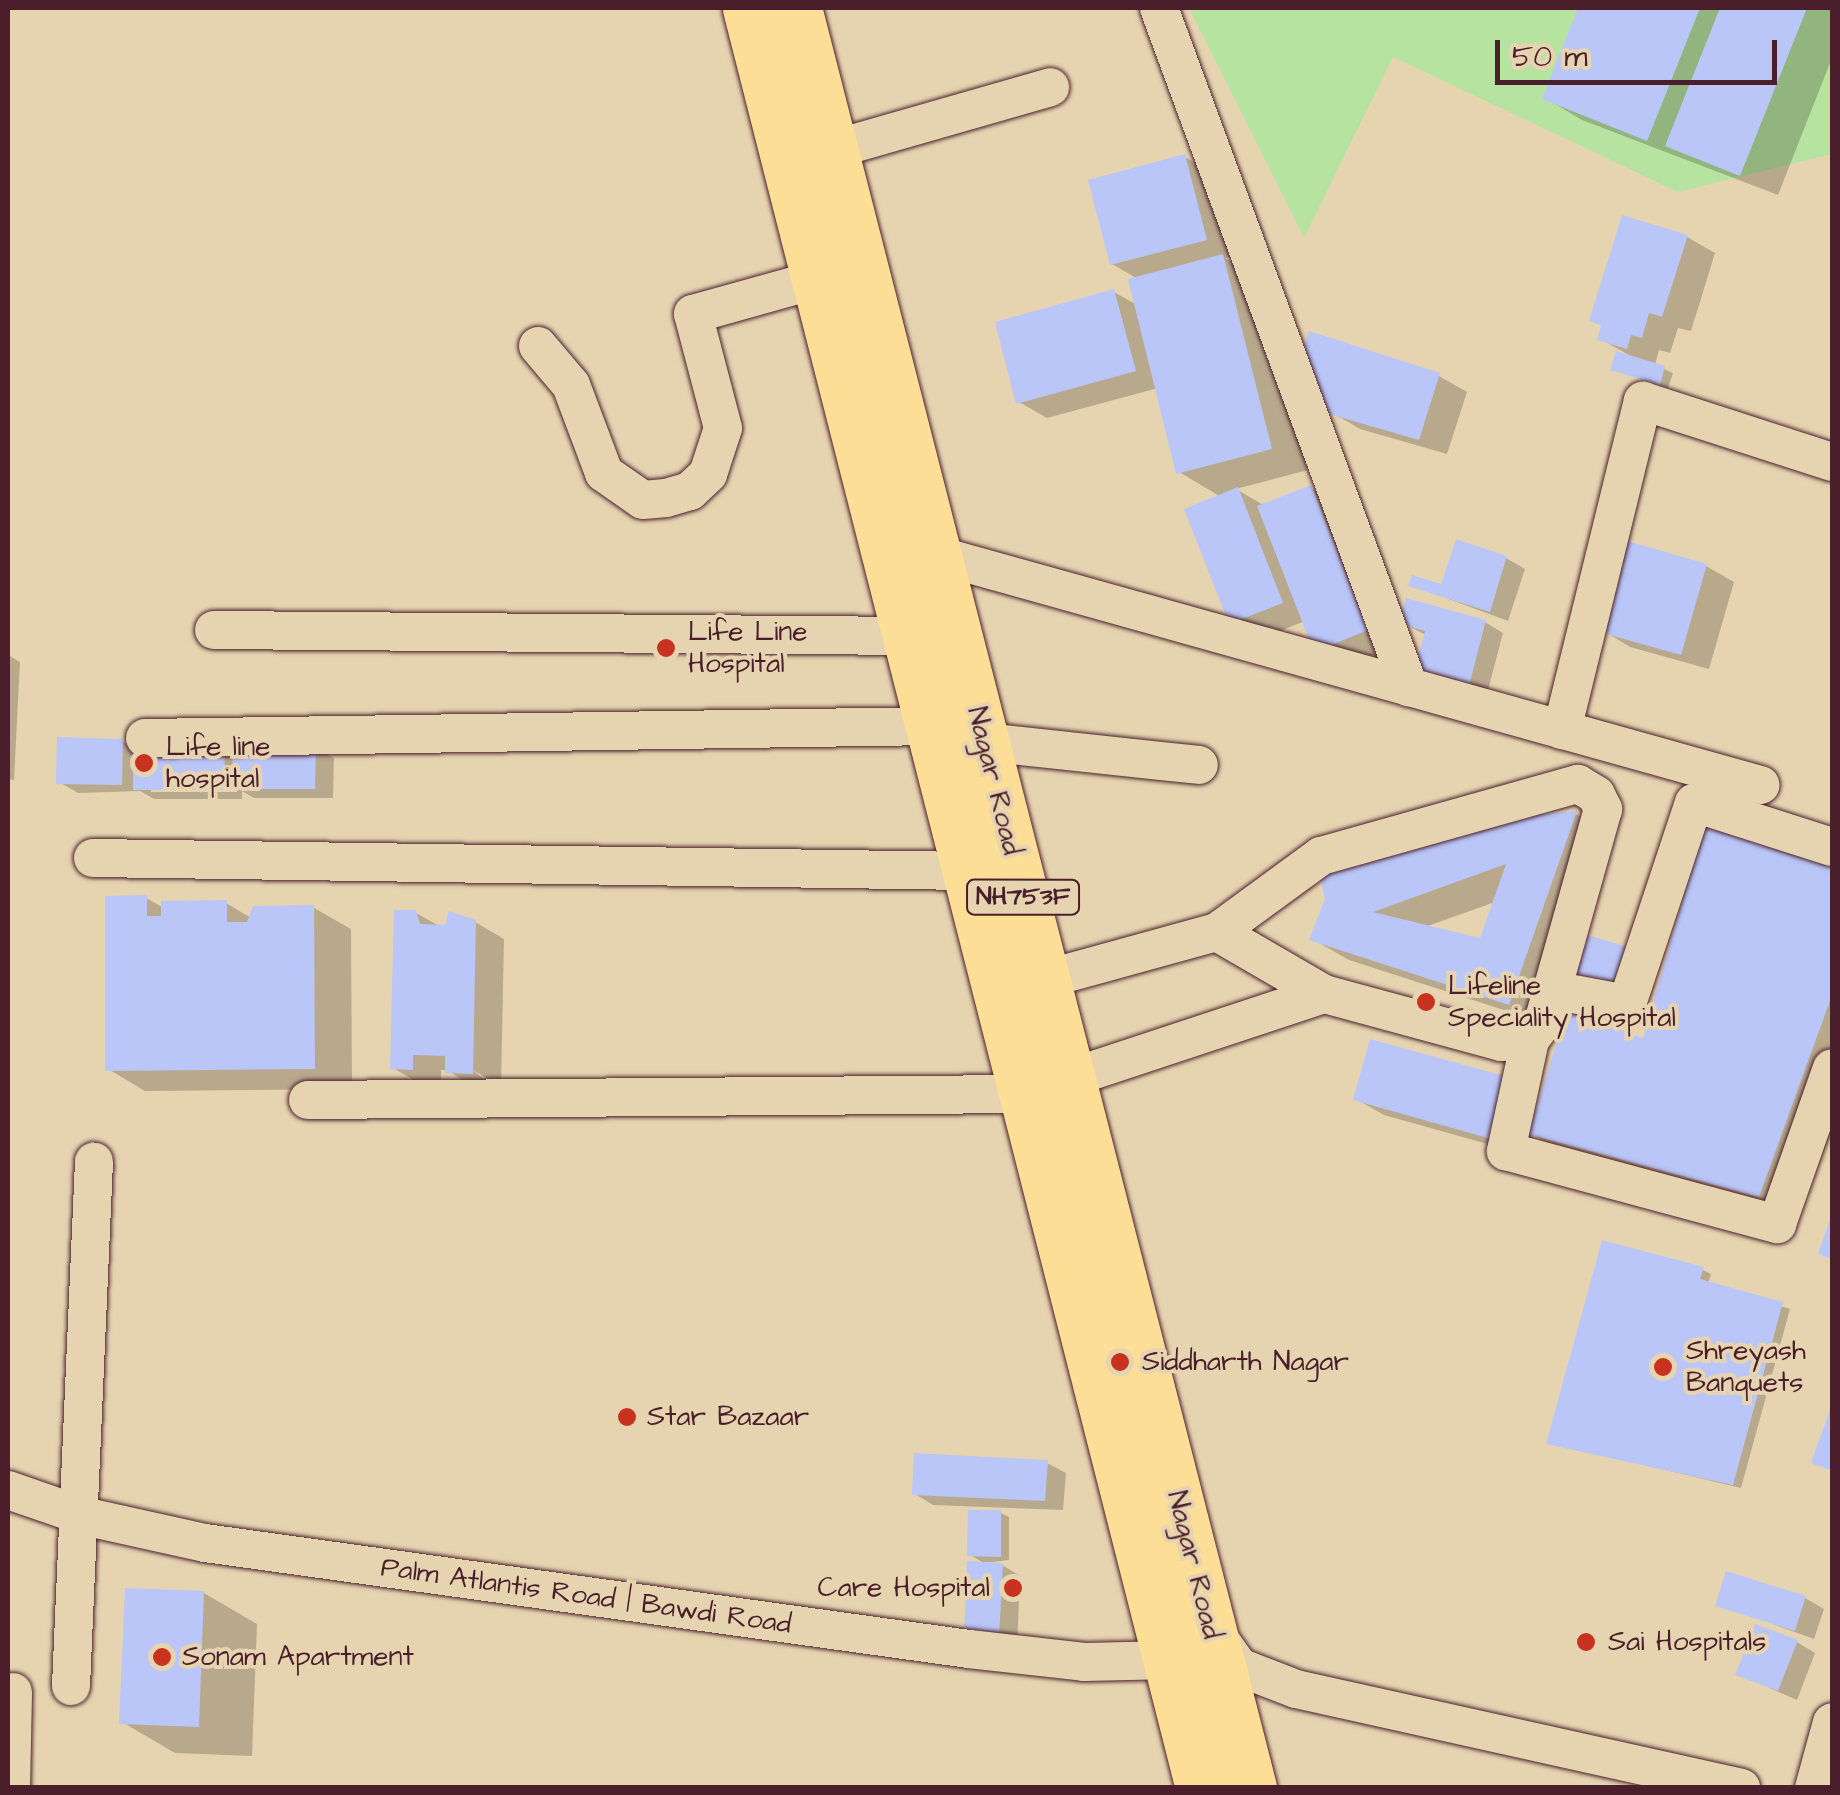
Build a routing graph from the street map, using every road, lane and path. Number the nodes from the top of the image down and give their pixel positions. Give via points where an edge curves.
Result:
1 (750, 8) edge
2 (794, 8) edge
3 (1159, 8) edge
4 (1050, 88) dead end
5 (831, 150) junction
6 (818, 279) junction
7 (538, 346) dead end
8 (1832, 462) edge
9 (937, 555) junction
10 (214, 630) dead end
11 (910, 636) junction
12 (1409, 687) junction
13 (932, 726) junction
14 (1562, 730) junction
15 (145, 738) dead end
16 (984, 742) junction
17 (1199, 765) dead end
18 (1760, 785) dead end
19 (1832, 846) edge
20 (93, 858) dead end
21 (970, 871) junction
22 (1217, 932) junction
23 (1046, 979) junction
24 (1552, 990) junction
25 (1324, 994) junction
26 (1530, 1040) junction
27 (1832, 1068) edge
28 (1047, 1086) junction
29 (308, 1100) dead end
30 (94, 1162) dead end
31 (8, 1490) edge
32 (83, 1516) junction
33 (1190, 1641) junction
34 (70, 1686) dead end
35 (13, 1692) dead end
36 (1832, 1722) edge
37 (11, 1788) edge
38 (1203, 1788) edge
39 (1248, 1788) edge
40 (1741, 1788) edge
41 (1814, 1788) edge

1 - 6 highway, Nagar Road / NH753F
2 - 5 highway, Nagar Road / NH753F
3 - 12 street
4 - 5 street
5 - 9 highway, Nagar Road / NH753F
6 - 7 street via 693,314 716,388 721,442 708,474 690,491 666,498 643,500 604,472 584,409
6 - 11 highway, Nagar Road / NH753F
8 - 14 street via 1643,401
9 - 12 street
9 - 16 highway, Nagar Road / NH753F
10 - 11 street
11 - 13 highway, Nagar Road / NH753F
12 - 14 street
13 - 15 street
13 - 21 highway, Nagar Road / NH753F
14 - 18 street
16 - 17 street
16 - 23 highway, Nagar Road / NH753F
19 - 24 street via 1694,803 1627,1004
20 - 21 street
21 - 28 highway, Nagar Road / NH753F
22 - 23 street
22 - 24 street via 1321,856 1578,784 1603,809
22 - 25 street
23 - 28 highway, Nagar Road / NH753F
24 - 26 street
25 - 26 street via 1501,1042
25 - 28 street
26 - 27 street via 1506,1151 1777,1224
28 - 29 street
28 - 33 highway, Nagar Road / NH753F
30 - 32 street
31 - 32 street, Palm Atlantis Road | Bawdi Road
32 - 33 street, Palm Atlantis Road | Bawdi Road via 206,1543 1084,1662
32 - 34 street
33 - 38 highway, Nagar Road / NH753F
33 - 39 highway, Nagar Road / NH753F
33 - 40 street via 1296,1689
35 - 37 street
36 - 41 street

